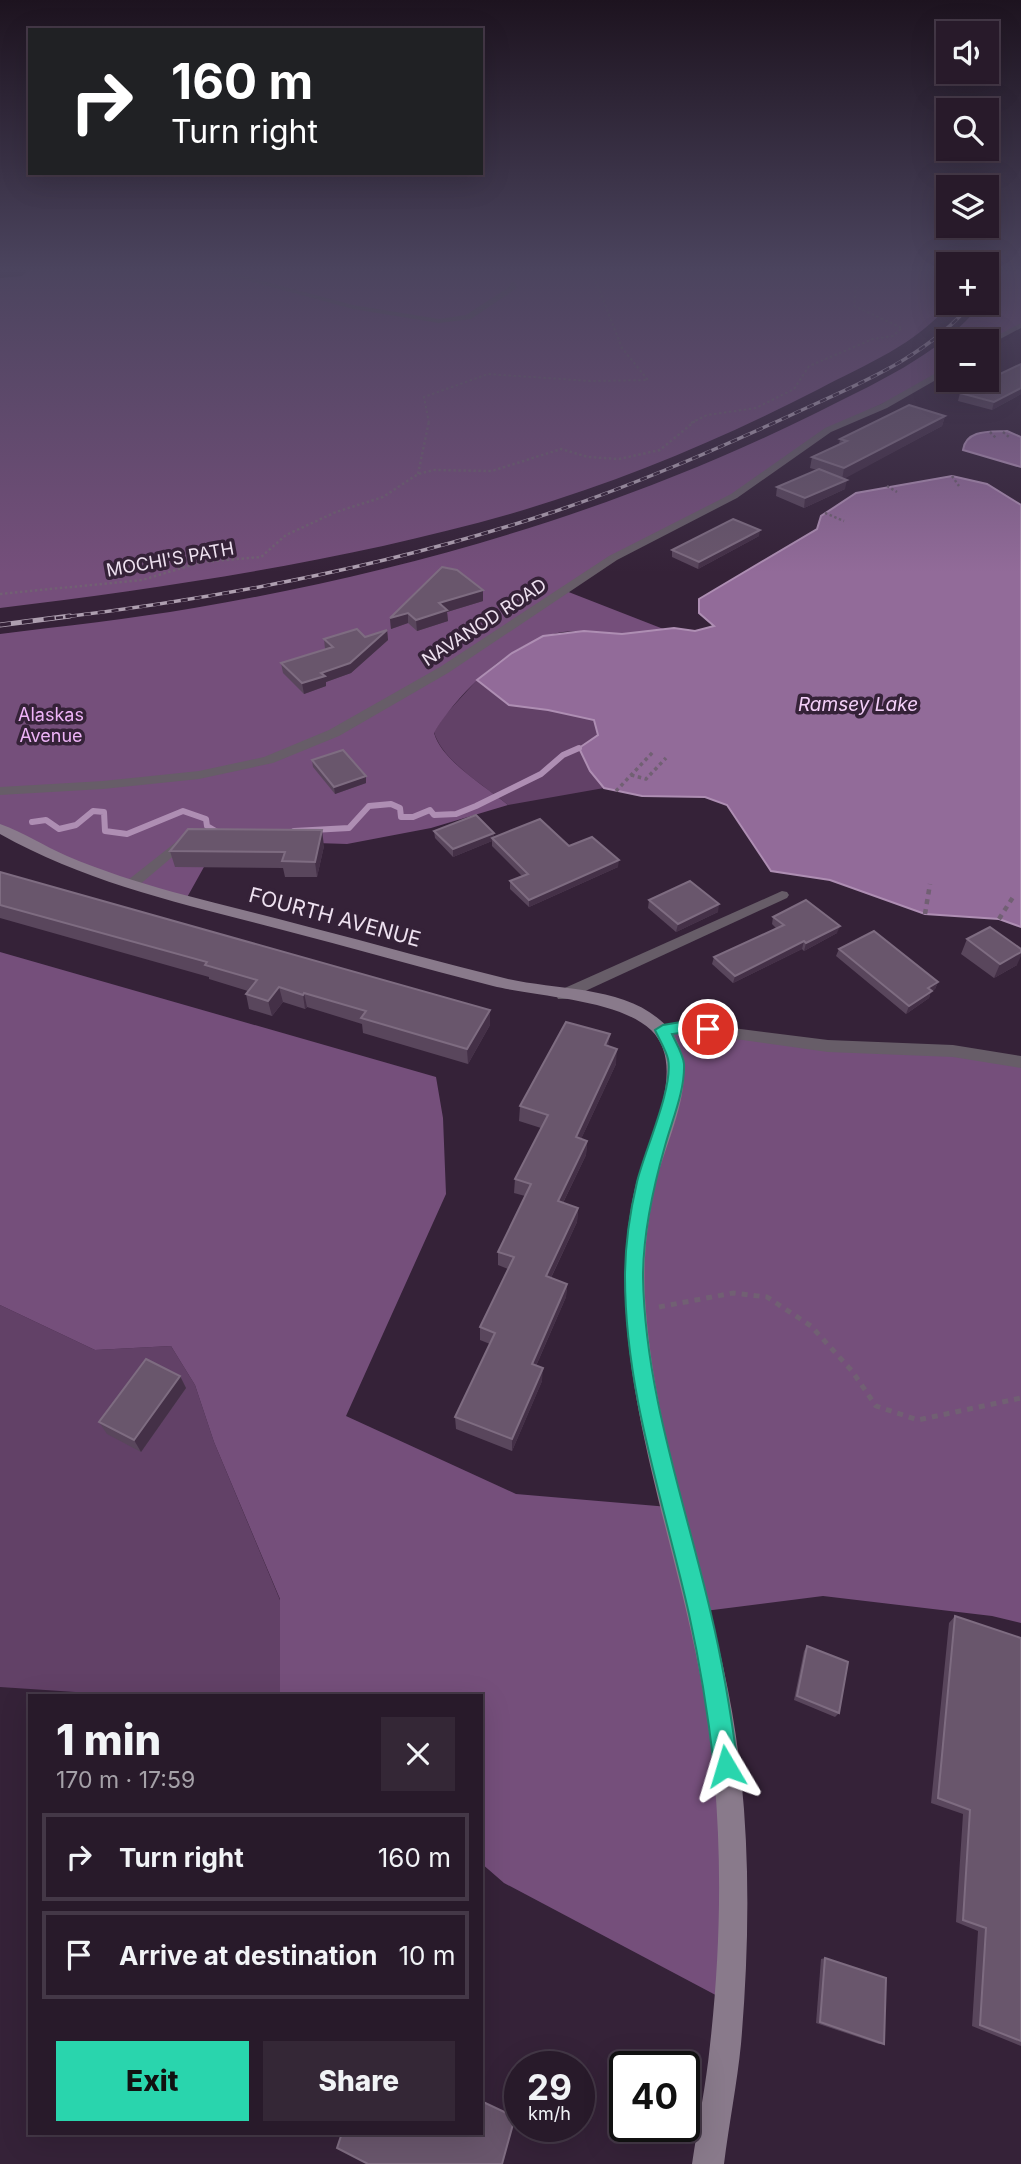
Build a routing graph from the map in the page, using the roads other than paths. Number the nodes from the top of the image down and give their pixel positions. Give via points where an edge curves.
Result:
1 (936, 377) edge
2 (0, 791) edge
3 (0, 828) edge
4 (185, 839) edge
5 (133, 883) junction
6 (782, 895) dead end
7 (563, 995) junction
8 (663, 1030) junction
9 (1021, 1062) edge
10 (708, 2164) edge

1 - 2 street, NAVANOD ROAD via 828,430 734,496 613,558 444,670 334,733 268,760 199,775
3 - 5 street, FOURTH AVENUE via 43,850
4 - 5 lane
5 - 7 street, FOURTH AVENUE
6 - 7 lane
7 - 8 street, FOURTH AVENUE via 627,1010
8 - 9 lane via 687,1027 828,1046 953,1051
8 - 10 street via 676,1060 676,1080 641,1208 635,1313 646,1401 717,1695 726,1766 733,1944 727,2031

